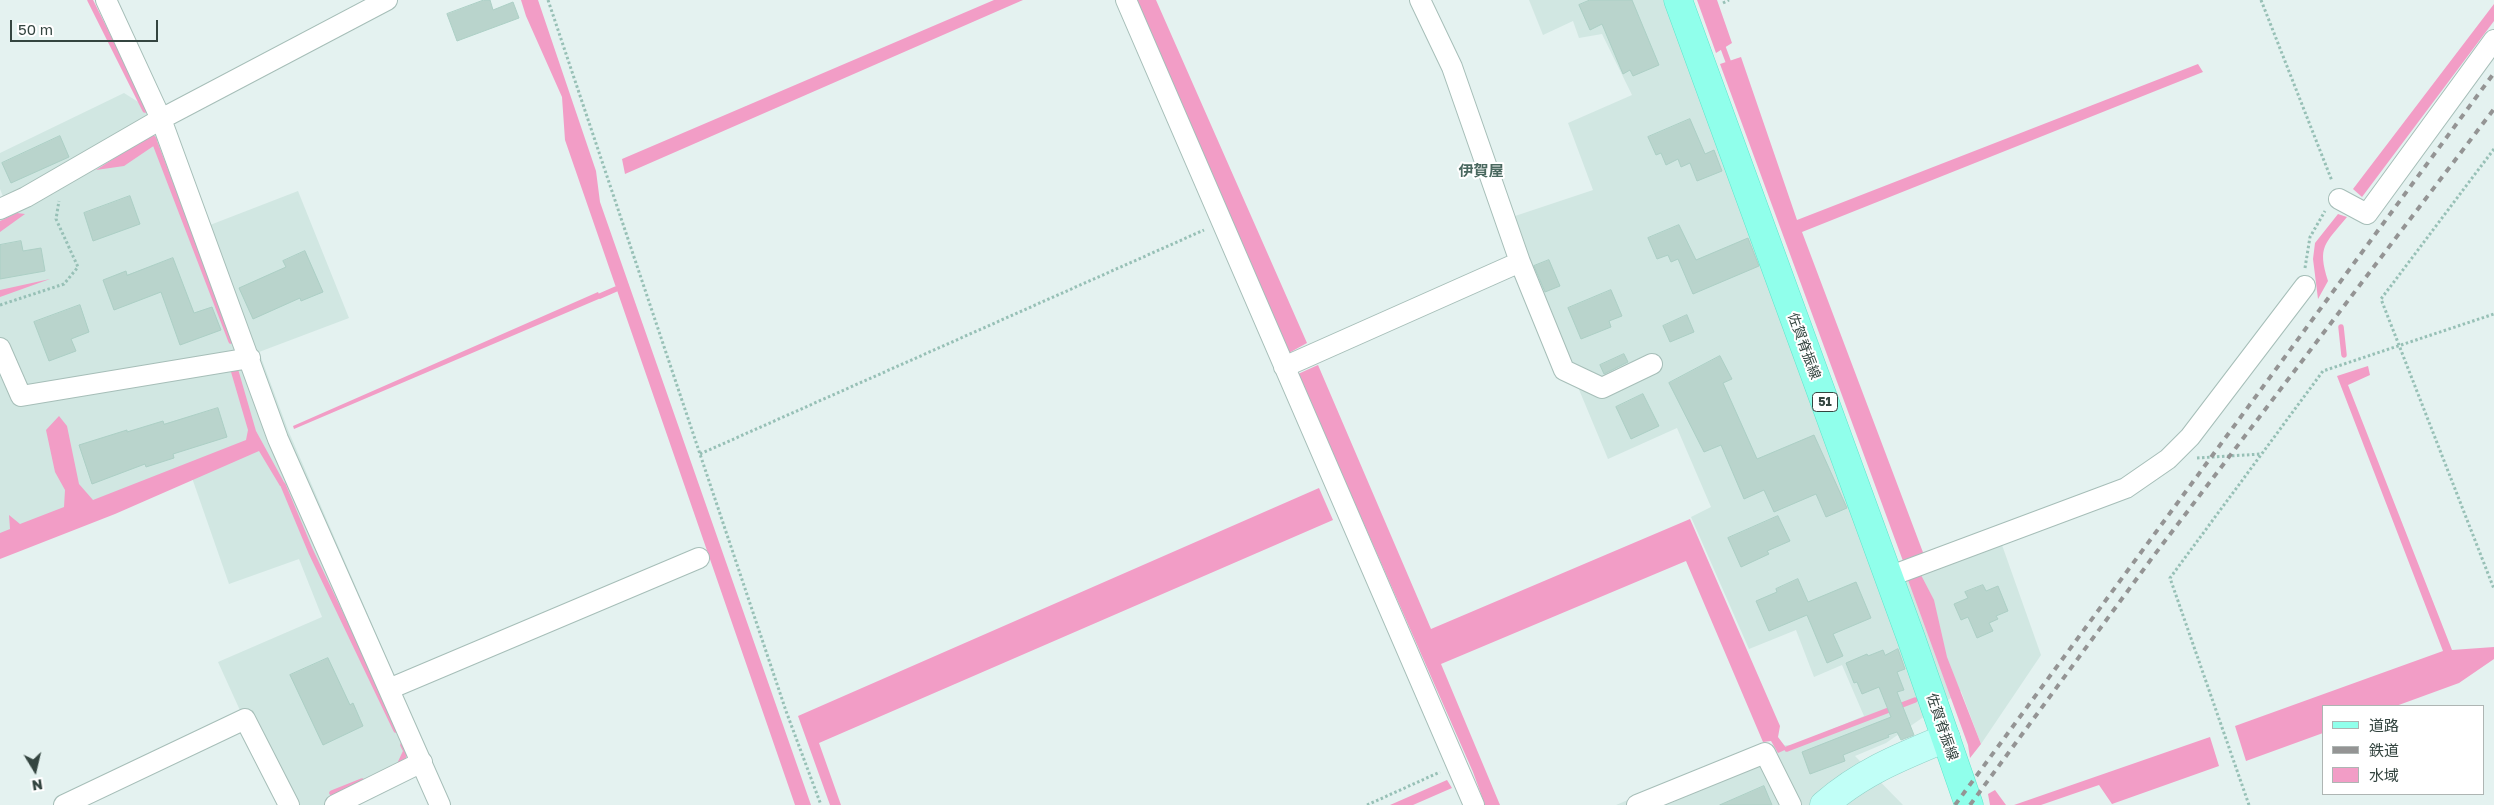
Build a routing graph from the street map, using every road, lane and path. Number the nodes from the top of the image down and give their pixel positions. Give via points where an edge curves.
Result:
1 (106, 0) edge
2 (387, 0) edge
3 (548, 0) edge
4 (1126, 0) edge
5 (1420, 0) edge
6 (1678, 0) edge
7 (1729, 0) edge
8 (2261, 0) edge
9 (1723, 2) dead end
10 (2494, 40) edge
11 (161, 119) junction
12 (2494, 149) edge
13 (62, 176) junction
14 (2339, 199) junction
15 (0, 210) edge
16 (1221, 222) junction
17 (1520, 262) junction
18 (2305, 286) joint
19 (0, 305) edge
20 (2494, 314) edge
21 (2399, 345) junction
22 (0, 348) edge
23 (250, 358) junction
24 (1652, 364) dead end
25 (1284, 367) junction
26 (700, 454) junction
27 (2262, 454) junction
28 (2187, 461) dead end
29 (699, 558) dead end
30 (1888, 577) junction
31 (2494, 589) edge
32 (389, 689) junction
33 (1946, 738) junction
34 (422, 762) junction
35 (1457, 765) junction
36 (64, 805) edge
37 (289, 805) edge
38 (335, 805) edge
39 (440, 805) edge
40 (821, 805) edge
41 (1366, 805) edge
42 (1474, 805) edge
43 (1637, 805) edge
44 (1791, 805) edge
45 (1824, 805) edge
46 (1969, 805) edge
47 (2249, 805) edge

1 - 11 street
2 - 11 street
3 - 26 path
4 - 16 street
5 - 17 street via 1452,67
6 - 30 main road, 佐賀脊振線 / 51
7 - 9 path
8 - 14 path
10 - 14 street via 2367,214
11 - 13 street
11 - 23 street
12 - 21 path via 2381,299
13 - 15 street
13 - 19 path via 56,219 78,267 64,284
14 - 18 path via 2328,205 2310,237 2305,261
16 - 25 street
16 - 26 path
17 - 24 street via 1564,370 1602,388
17 - 25 street
18 - 30 street via 2190,437 2168,459 2126,488
20 - 21 path
21 - 27 path via 2324,371
21 - 31 path
22 - 23 street via 21,396
23 - 32 street via 278,439
25 - 35 street
26 - 40 path
27 - 28 path via 2212,456
27 - 47 path via 2170,578
29 - 32 street
30 - 33 main road, 佐賀脊振線 / 51
32 - 34 street
33 - 45 main road via 1880,765 1846,786
33 - 46 main road, 佐賀脊振線 / 51
34 - 38 street
34 - 39 street
35 - 41 path
35 - 42 street
36 - 37 street via 245,719
43 - 44 street via 1765,753

